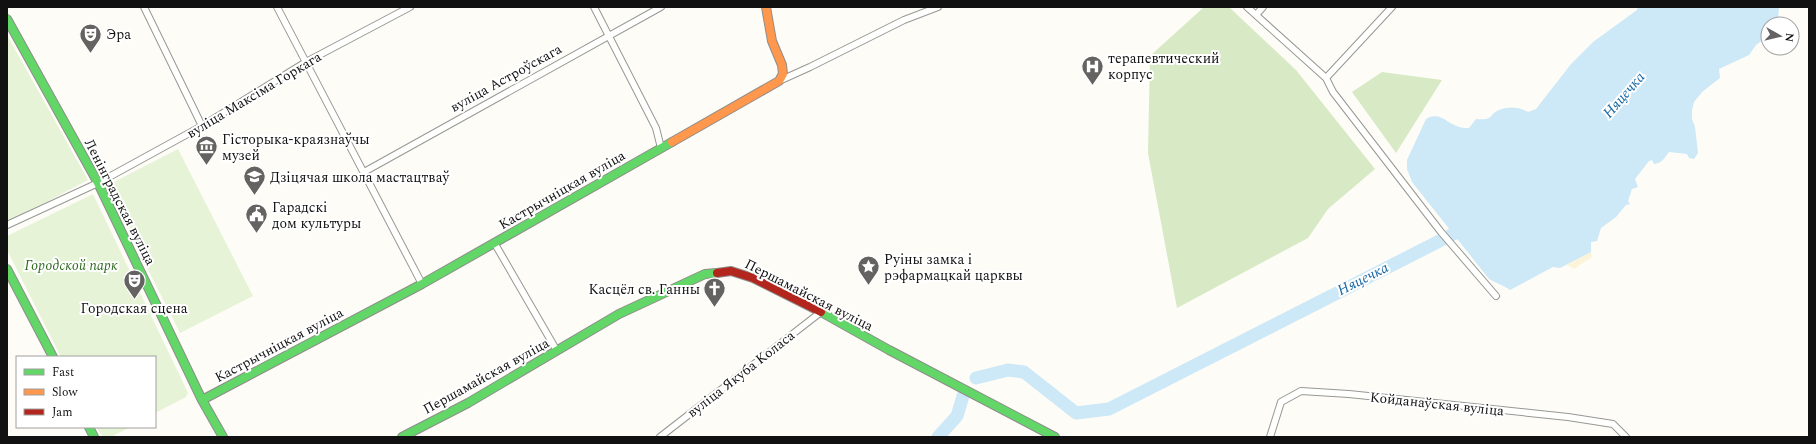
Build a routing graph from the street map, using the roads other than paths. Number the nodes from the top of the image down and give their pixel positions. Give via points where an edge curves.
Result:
1 (144, 7) edge
2 (277, 7) edge
3 (410, 7) edge
4 (594, 7) edge
5 (661, 7) edge
6 (766, 7) edge
7 (938, 7) edge
8 (1247, 7) edge
9 (1263, 7) edge
10 (1392, 7) edge
11 (1256, 15) junction
12 (7, 19) edge
13 (610, 36) junction
14 (306, 62) junction
15 (1326, 78) junction
16 (779, 81) junction
17 (202, 126) junction
18 (661, 148) junction
19 (364, 172) junction
20 (98, 183) junction
21 (7, 225) edge
22 (494, 244) junction
23 (7, 269) edge
24 (422, 284) junction
25 (1496, 296) dead end
26 (821, 312) junction
27 (557, 351) junction
28 (51, 356) edge
29 (202, 400) junction
30 (90, 428) edge
31 (94, 437) edge
32 (223, 437) edge
33 (402, 437) edge
34 (660, 437) edge
35 (1055, 437) edge
36 (1270, 437) edge
37 (1626, 437) edge

1 - 17 street
2 - 14 street
3 - 14 street, вуліца Максіма Горкага
4 - 13 street
5 - 13 street, вуліца Астроўскага
6 - 16 street via 772,41 782,65 783,74
7 - 16 street, Кастрычніцкая вуліца via 904,20
8 - 11 street
9 - 11 street
10 - 15 street
11 - 15 street
12 - 20 street, Ленінградская вуліца
13 - 18 street via 656,128
13 - 19 street, вуліца Астроўскага
14 - 17 street, вуліца Максіма Горкага
14 - 19 street
15 - 25 street via 1333,92 1441,232
16 - 18 street, Кастрычніцкая вуліца
17 - 20 street, вуліца Максіма Горкага
18 - 22 street, Кастрычніцкая вуліца
19 - 24 street
20 - 21 street, вуліца Максіма Горкага
20 - 29 street, Ленінградская вуліца
22 - 24 street, Кастрычніцкая вуліца
22 - 27 street
23 - 28 street
24 - 29 street, Кастрычніцкая вуліца
26 - 27 street, Першамайская вуліца via 754,278 731,271 717,272 704,274 619,314
26 - 34 street, вуліца Якуба Коласа
26 - 35 street, Першамайская вуліца
27 - 33 street, Першамайская вуліца via 468,403
29 - 32 street, Ленінградская вуліца
30 - 31 street
36 - 37 street, Койданаўская вуліца via 1281,402 1301,391 1568,417 1613,424

